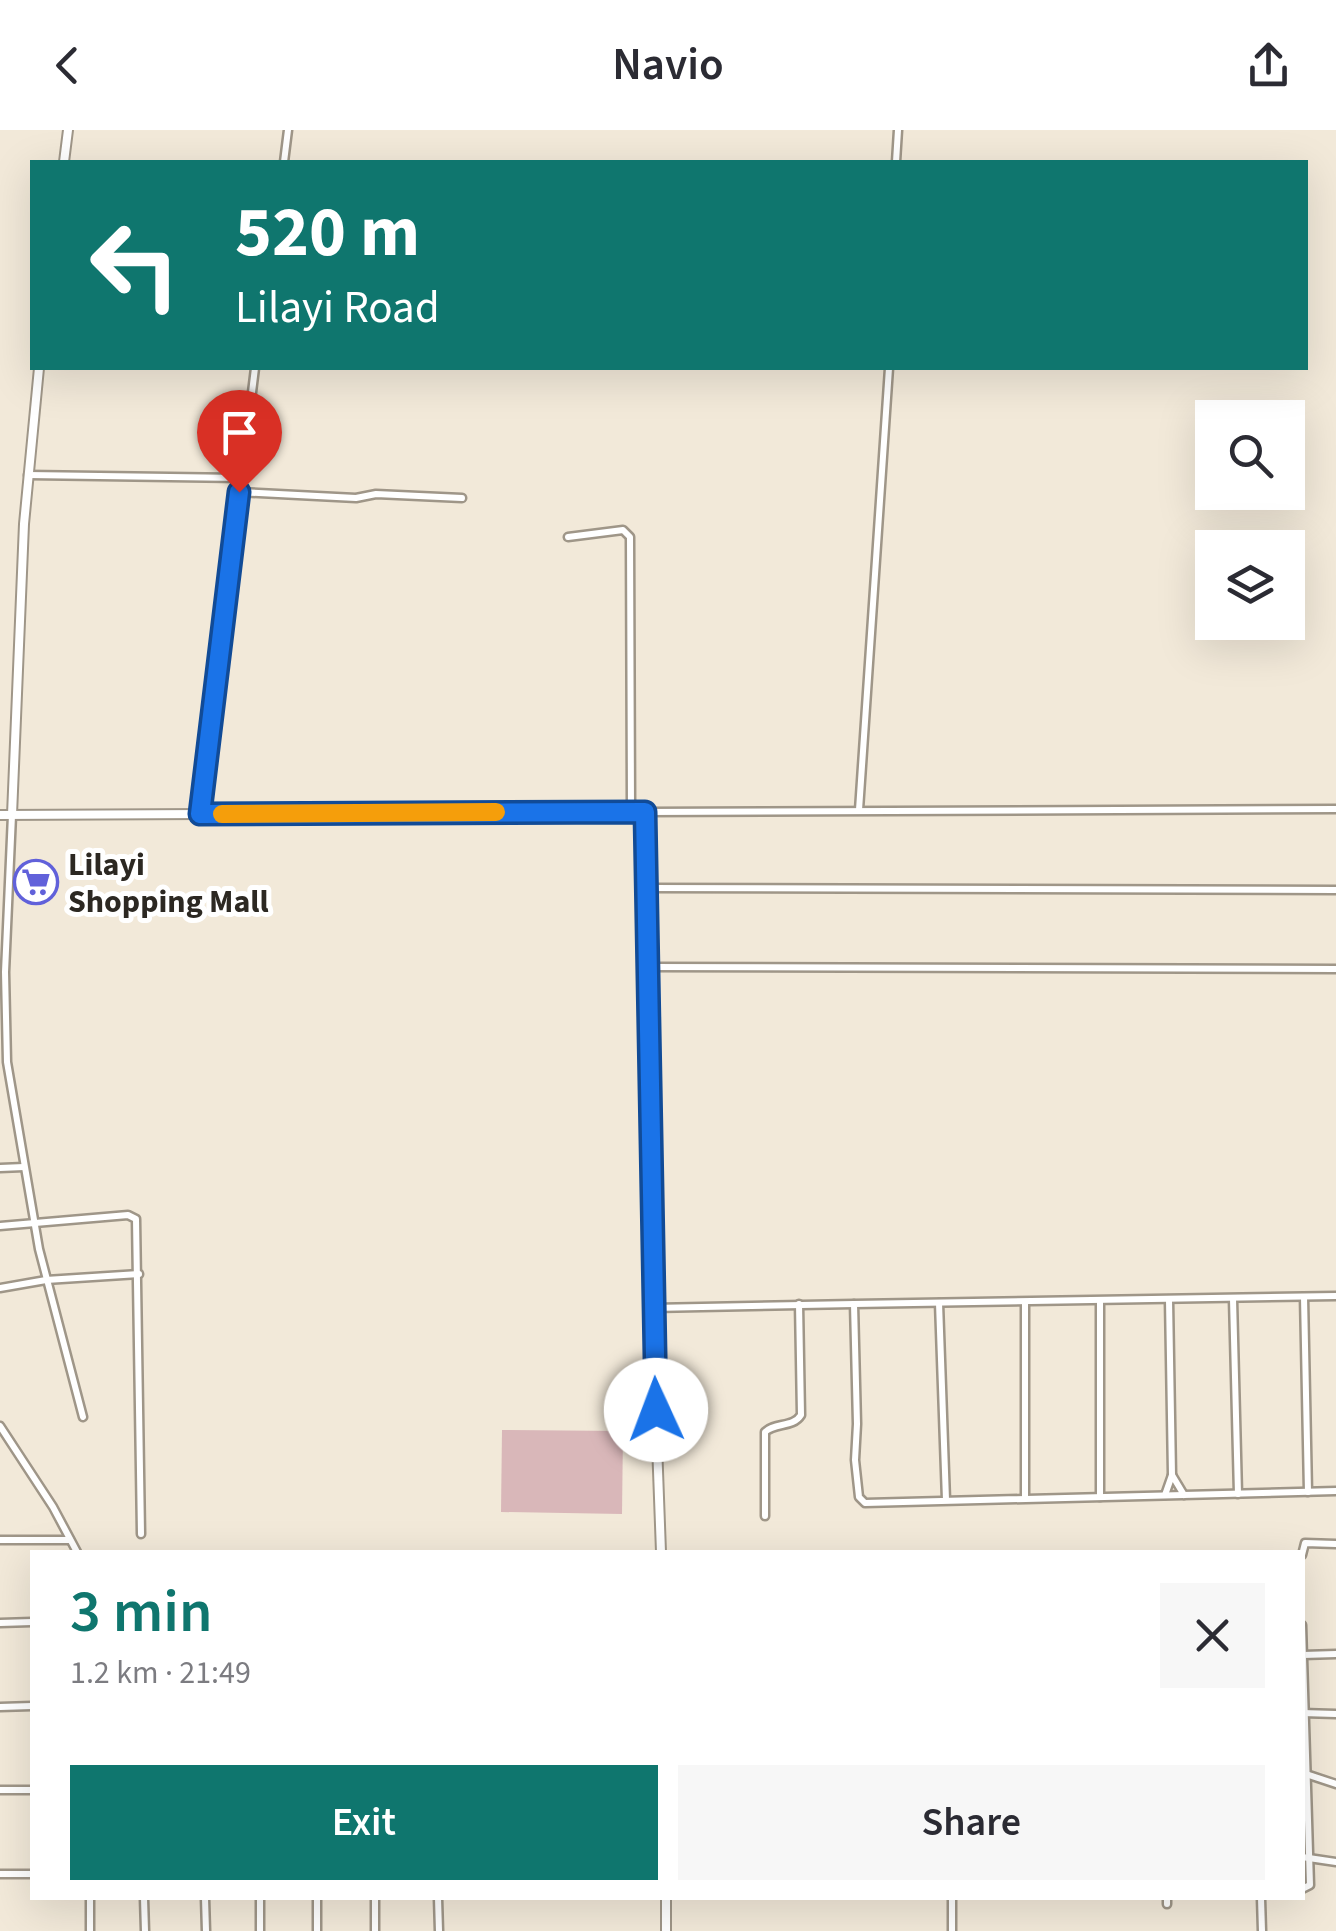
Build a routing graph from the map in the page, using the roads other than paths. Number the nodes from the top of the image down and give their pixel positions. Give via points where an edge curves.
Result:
1 (68, 130) edge
2 (288, 130) edge
3 (898, 130) edge
4 (64, 160) edge
5 (284, 160) edge
6 (896, 160) edge
7 (38, 370) edge
8 (255, 370) edge
9 (890, 370) edge
10 (28, 475) junction
11 (240, 478) junction
12 (239, 492) junction
13 (462, 498) dead end
14 (568, 536) dead end
15 (1336, 808) edge
16 (860, 810) junction
17 (645, 812) junction
18 (200, 814) junction
19 (0, 815) edge
20 (12, 815) junction
21 (647, 888) junction
22 (1336, 890) edge
23 (649, 967) junction
24 (1336, 969) edge
25 (3, 972) edge
26 (3, 1042) edge
27 (13, 1104) junction
28 (0, 1105) edge
29 (24, 1166) junction
30 (0, 1168) edge
31 (34, 1223) junction
32 (0, 1226) edge
33 (138, 1274) junction
34 (46, 1280) junction
35 (0, 1288) edge
36 (1336, 1296) edge
37 (1304, 1297) junction
38 (1233, 1299) junction
39 (1169, 1300) junction
40 (1100, 1301) junction
41 (1025, 1302) junction
42 (939, 1303) junction
43 (799, 1304) junction
44 (854, 1304) junction
45 (652, 1308) junction
46 (83, 1416) dead end
47 (0, 1426) edge
48 (9, 1440) junction
49 (0, 1446) edge
50 (1172, 1475) junction
51 (1336, 1491) edge
52 (1308, 1492) junction
53 (1238, 1494) junction
54 (1184, 1495) junction
55 (1165, 1496) junction
56 (1100, 1497) junction
57 (1025, 1498) junction
58 (946, 1500) junction
59 (764, 1516) dead end
60 (141, 1534) dead end
61 (0, 1540) edge
62 (70, 1540) junction
63 (1336, 1544) edge
64 (76, 1550) edge
65 (661, 1550) edge
66 (1303, 1550) edge
67 (30, 1622) edge
68 (0, 1623) edge
69 (1336, 1654) edge
70 (1305, 1655) edge
71 (30, 1706) edge
72 (0, 1707) edge
73 (1305, 1713) edge
74 (1336, 1714) edge
75 (1305, 1754) edge
76 (1306, 1774) junction
77 (1336, 1784) edge
78 (0, 1790) edge
79 (30, 1790) edge
80 (1306, 1857) edge
81 (1336, 1862) edge
82 (0, 1874) edge
83 (30, 1874) edge
84 (1305, 1888) edge
85 (90, 1900) edge
86 (144, 1900) edge
87 (205, 1900) edge
88 (260, 1900) edge
89 (317, 1900) edge
90 (375, 1900) edge
91 (438, 1900) edge
92 (666, 1900) edge
93 (952, 1900) edge
94 (1261, 1900) edge
95 (90, 1931) edge
96 (145, 1931) edge
97 (206, 1931) edge
98 (260, 1931) edge
99 (317, 1931) edge
100 (375, 1931) edge
101 (439, 1931) edge
102 (666, 1931) edge
103 (952, 1931) edge
104 (1262, 1931) edge

1 - 4 street
2 - 5 street
3 - 6 street
7 - 10 street
8 - 11 street
9 - 16 street
10 - 11 street
10 - 20 street
11 - 12 street
12 - 13 street
12 - 18 street
14 - 17 street via 623,530 630,537 631,807
15 - 16 street
16 - 17 street
17 - 18 street
17 - 21 street
18 - 20 street
19 - 20 street
20 - 25 street
21 - 22 street
21 - 23 street
23 - 24 street
23 - 45 street
25 - 26 street
26 - 27 street
27 - 28 street
27 - 29 street
29 - 30 street
29 - 31 street
31 - 32 street
31 - 33 street via 134,1216
31 - 34 street
33 - 34 street
33 - 60 street
34 - 35 street
34 - 46 street
36 - 37 street
37 - 38 street
37 - 52 street
38 - 39 street
38 - 53 street
39 - 40 street
39 - 50 street
40 - 41 street
40 - 56 street
41 - 42 street
41 - 57 street
42 - 44 street
42 - 58 street
43 - 44 street
43 - 45 street
43 - 59 street via 801,1415 765,1432
44 - 58 street via 859,1497 865,1503
45 - 65 street
47 - 48 street
48 - 49 street
48 - 62 street
50 - 54 street
50 - 55 street
51 - 52 street
52 - 53 street
53 - 54 street
54 - 55 street
55 - 56 street
56 - 57 street
57 - 58 street
61 - 62 street
62 - 64 street
63 - 66 street via 1305,1544
67 - 68 street
69 - 70 street
71 - 72 street
73 - 74 street
75 - 76 street
76 - 77 street
76 - 80 street
78 - 79 street
80 - 81 street
80 - 84 street
82 - 83 street
85 - 95 street
86 - 96 street
87 - 97 street
88 - 98 street
89 - 99 street
90 - 100 street
91 - 101 street
92 - 102 street
93 - 103 street
94 - 104 street

